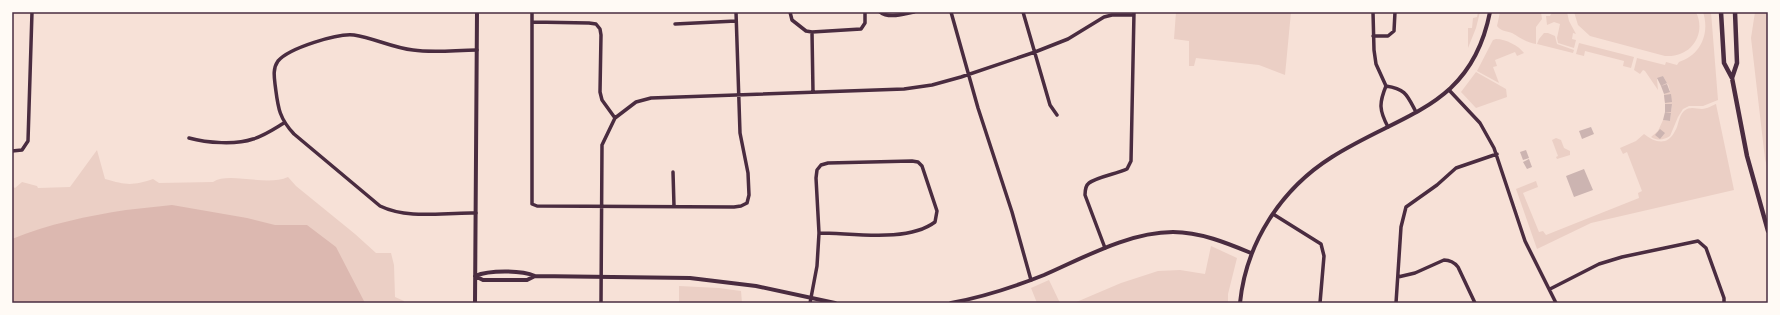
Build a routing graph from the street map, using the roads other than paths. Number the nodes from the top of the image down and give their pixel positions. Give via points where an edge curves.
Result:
1 (32, 12) edge
2 (477, 12) edge
3 (532, 12) edge
4 (736, 12) edge
5 (790, 12) edge
6 (865, 12) edge
7 (880, 12) edge
8 (914, 12) edge
9 (951, 12) edge
10 (1024, 12) edge
11 (1373, 12) edge
12 (1395, 12) edge
13 (1490, 12) edge
14 (1721, 12) edge
15 (1734, 12) edge
16 (1134, 14) edge
17 (532, 22) junction
18 (736, 22) junction
19 (675, 24) dead end
20 (812, 32) junction
21 (1373, 36) junction
22 (477, 50) junction
23 (1035, 52) junction
24 (969, 73) junction
25 (1732, 78) junction
26 (1386, 86) junction
27 (1449, 90) junction
28 (813, 92) junction
29 (739, 94) junction
30 (1416, 112) junction
31 (1057, 115) dead end
32 (615, 118) junction
33 (284, 123) junction
34 (1388, 127) junction
35 (189, 138) dead end
36 (12, 151) edge
37 (1497, 154) junction
38 (673, 172) dead end
39 (602, 206) junction
40 (674, 206) junction
41 (476, 213) junction
42 (1273, 214) junction
43 (1768, 231) edge
44 (819, 233) junction
45 (1105, 248) junction
46 (1251, 253) junction
47 (475, 276) junction
48 (535, 276) junction
49 (601, 277) junction
50 (1398, 277) junction
51 (1031, 280) junction
52 (1550, 289) junction
53 (811, 301) edge
54 (970, 301) edge
55 (475, 303) edge
56 (601, 303) edge
57 (835, 303) edge
58 (951, 303) edge
59 (1240, 303) edge
60 (1320, 303) edge
61 (1396, 303) edge
62 (1475, 303) edge
63 (1556, 303) edge
64 (1724, 303) edge

1 - 36 street via 28,141 22,150
2 - 22 street
3 - 17 street
4 - 18 street
5 - 20 street via 792,20
6 - 20 street via 865,23 861,29
7 - 8 street via 886,16
9 - 24 street
10 - 23 street
11 - 21 street
12 - 21 street via 1394,31 1388,36
13 - 27 street via 1478,50 1465,72
14 - 25 main road via 1724,63
15 - 25 main road via 1737,63
16 - 23 street via 1104,17 1068,39
16 - 45 street via 1131,161 1127,170 1089,183 1085,195
17 - 32 street via 596,24 600,29 600,92 602,100
17 - 39 street via 532,204
18 - 19 street
18 - 29 street
20 - 28 street
21 - 26 street via 1376,64
22 - 33 street via 413,50 349,35 333,36 308,45 282,57 274,68 279,112
22 - 41 street
23 - 24 street
23 - 31 street via 1050,105
24 - 28 street via 932,85 904,89
24 - 51 street
25 - 43 main road via 1747,156
26 - 30 street via 1405,92
26 - 34 street via 1380,109
27 - 30 street
27 - 37 street via 1480,123
28 - 29 street
29 - 32 street via 651,98 636,102
29 - 40 street via 740,133 748,173 747,203 741,206
30 - 34 street
32 - 39 street via 602,145
33 - 35 street via 262,136 247,141 212,143
33 - 41 street via 380,206 390,211 410,214
34 - 42 street via 1315,168 1298,182
37 - 50 street via 1456,168 1434,188 1406,207 1402,222
37 - 52 street via 1525,241
38 - 40 street
39 - 40 street
39 - 49 street
41 - 47 street
42 - 46 street
42 - 60 street via 1321,244 1324,256
44 - 44 street via 893,235 930,226 935,222 937,212 922,166 912,161 821,165 816,178
44 - 53 street
45 - 46 street via 1143,236 1173,232 1200,235
45 - 51 street
46 - 59 street via 1243,280
47 - 48 street via 483,280 526,280
47 - 48 street via 483,272 527,272
47 - 55 street
48 - 49 street
49 - 53 street via 690,278 756,286
49 - 56 street
50 - 61 street
50 - 62 street via 1448,260 1455,263
51 - 54 street
52 - 63 street
52 - 64 street via 1599,264 1698,241 1706,248
53 - 57 street
54 - 58 street

